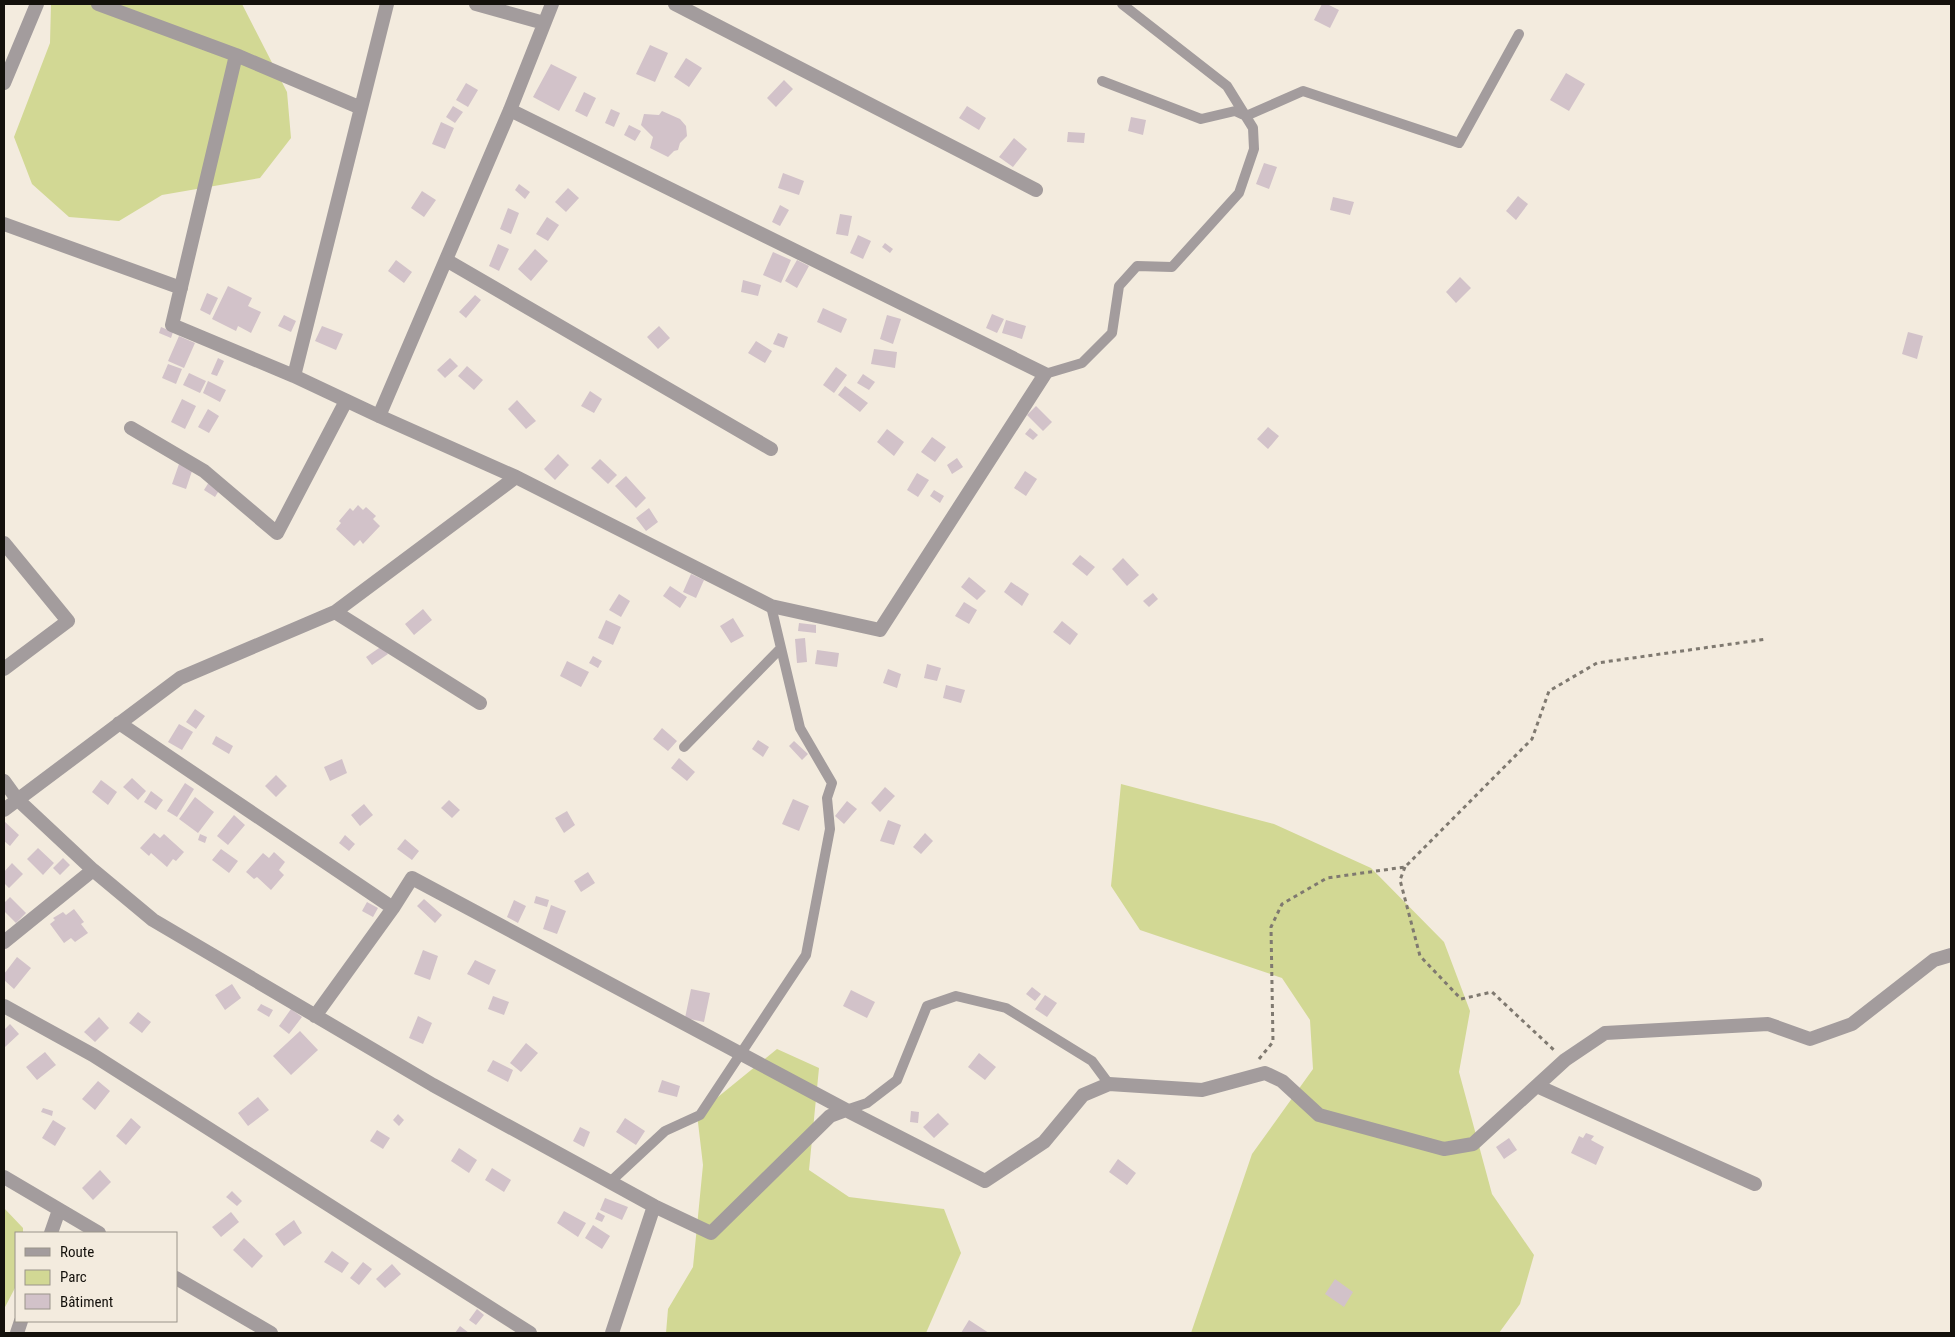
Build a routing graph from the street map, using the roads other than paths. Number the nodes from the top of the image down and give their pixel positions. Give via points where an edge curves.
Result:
1 (37, 4) edge
2 (98, 4) edge
3 (387, 4) edge
4 (476, 4) edge
5 (552, 4) edge
6 (676, 4) edge
7 (1122, 4) edge
8 (544, 24) junction
9 (1519, 34) dead end
10 (236, 55) junction
11 (1102, 81) dead end
12 (4, 83) edge
13 (361, 108) junction
14 (510, 110) junction
15 (1246, 116) junction
16 (1036, 190) dead end
17 (4, 224) edge
18 (446, 260) junction
19 (181, 288) junction
20 (1045, 374) junction
21 (294, 376) junction
22 (346, 401) junction
23 (379, 416) junction
24 (131, 428) dead end
25 (771, 449) dead end
26 (516, 477) junction
27 (4, 542) edge
28 (771, 606) junction
29 (335, 612) junction
30 (781, 648) junction
31 (4, 669) edge
32 (480, 703) dead end
33 (119, 723) junction
34 (684, 747) dead end
35 (4, 781) edge
36 (17, 799) junction
37 (4, 810) edge
38 (92, 870) junction
39 (393, 908) junction
40 (4, 942) edge
41 (1951, 956) edge
42 (4, 1006) edge
43 (315, 1016) junction
44 (741, 1053) junction
45 (1109, 1084) junction
46 (1537, 1086) junction
47 (846, 1110) junction
48 (4, 1177) edge
49 (610, 1182) junction
50 (1755, 1184) dead end
51 (654, 1206) junction
52 (59, 1210) junction
53 (51, 1232) edge
54 (97, 1232) edge
55 (178, 1279) edge
56 (271, 1333) edge
57 (530, 1333) edge
58 (612, 1333) edge

1 - 12 street
2 - 10 street
3 - 13 street
4 - 8 street
5 - 8 street
6 - 16 street
7 - 15 lane via 1227,86
8 - 14 street
9 - 15 lane via 1459,143 1303,91
10 - 13 street
10 - 19 street
11 - 15 lane via 1201,119 1235,111
13 - 21 street
14 - 18 street
14 - 20 street
15 - 20 lane via 1253,128 1254,149 1239,193 1172,267 1137,266 1119,286 1112,333 1082,362
17 - 19 street
18 - 23 street
18 - 25 street
19 - 21 street via 172,325
20 - 28 street via 880,630
21 - 22 street
22 - 23 street
22 - 24 street via 278,533 204,471
23 - 26 street
26 - 28 street
26 - 29 street
27 - 31 street via 68,621
28 - 30 lane
29 - 32 street
29 - 33 street via 180,678
30 - 34 lane
30 - 44 lane via 800,728 832,783 827,798 830,829 806,955
33 - 36 street
33 - 39 street
35 - 36 street
36 - 37 street
36 - 38 street
38 - 40 street
38 - 43 street via 153,920
39 - 43 street
39 - 44 street via 412,878
41 - 46 street via 1934,960 1852,1024 1810,1039 1768,1024 1605,1033 1565,1060
42 - 57 street via 93,1055
43 - 49 street
44 - 47 street
44 - 49 lane via 700,1115 665,1130
45 - 46 street via 1202,1090 1266,1073 1282,1081 1319,1114 1444,1149 1473,1144
45 - 47 street via 1083,1095 1044,1142 985,1181
45 - 47 lane via 1092,1061 1006,1008 956,996 927,1006 898,1080 867,1103
46 - 50 street
47 - 51 street via 830,1116 711,1233
48 - 52 street
49 - 51 street
51 - 58 street
52 - 53 street
52 - 54 street
55 - 56 street

